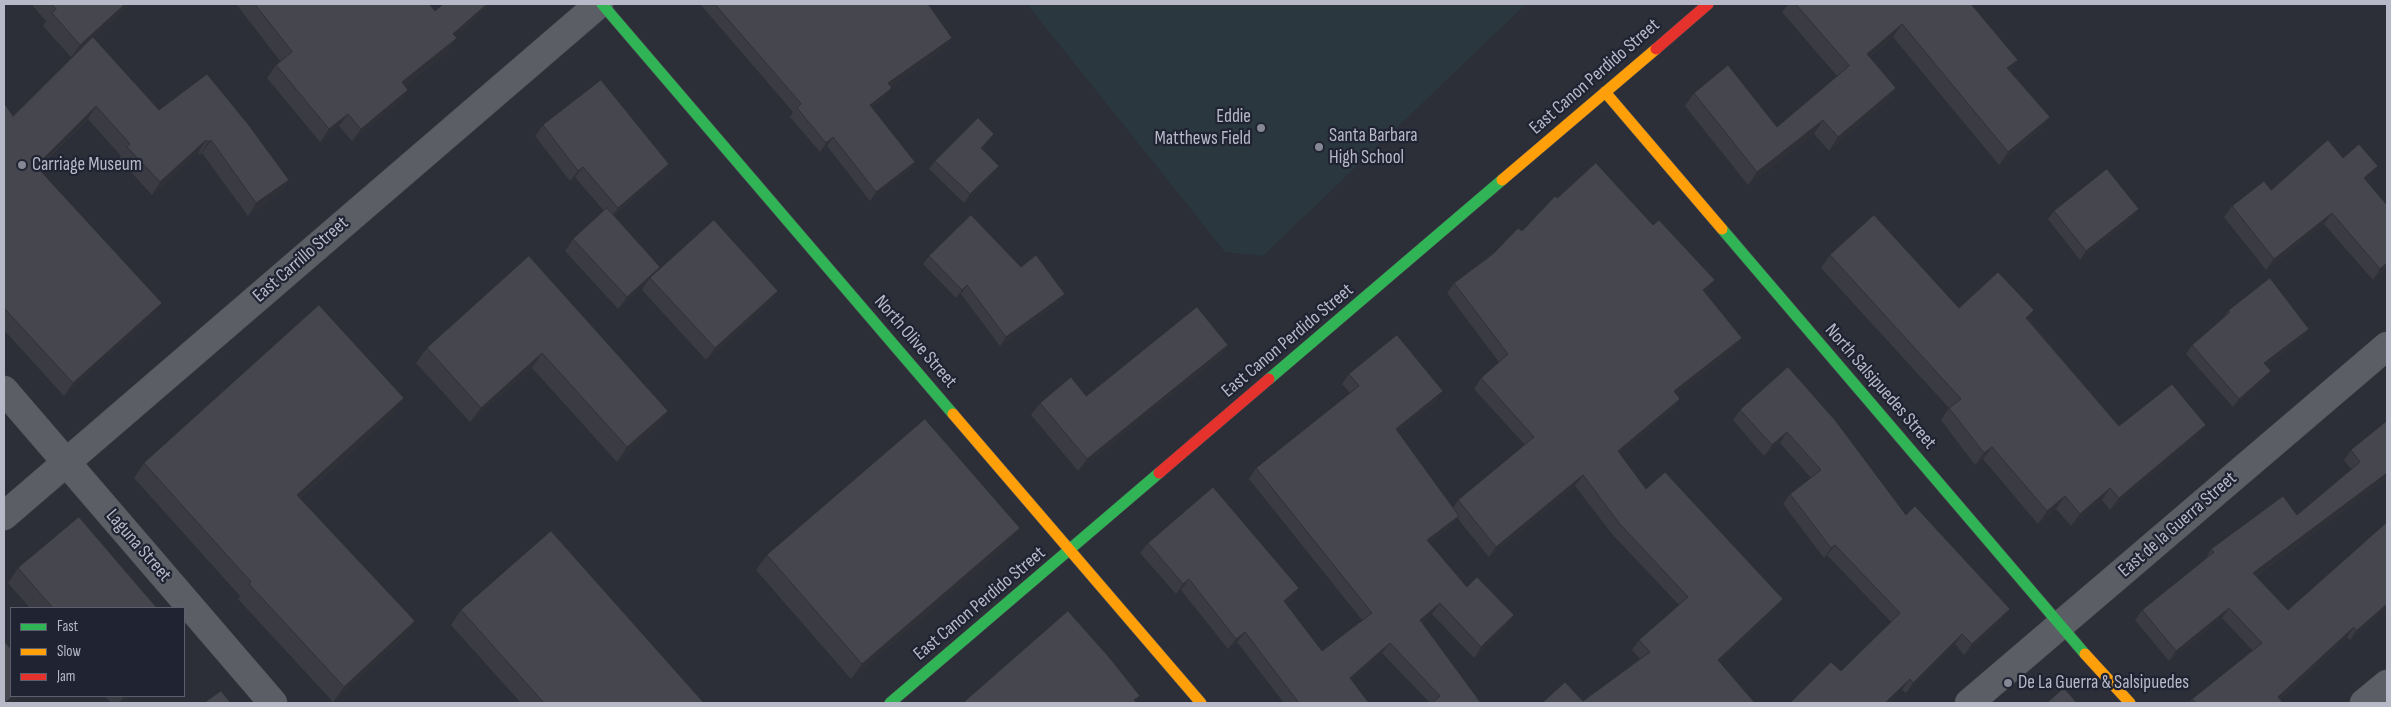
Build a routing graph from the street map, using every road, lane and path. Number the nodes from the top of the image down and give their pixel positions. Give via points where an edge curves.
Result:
1 (601, 4) edge
2 (1708, 4) edge
3 (1605, 92) junction
4 (2387, 346) edge
5 (4, 390) edge
6 (66, 462) junction
7 (4, 516) edge
8 (1070, 549) junction
9 (2061, 627) junction
10 (2387, 684) edge
11 (273, 703) edge
12 (890, 703) edge
13 (1201, 703) edge
14 (1969, 703) edge
15 (2130, 703) edge
16 (2364, 703) edge

1 - 6 street, East Carrillo Street
1 - 8 street, North Olive Street
2 - 3 street, East Canon Perdido Street
3 - 8 street, East Canon Perdido Street
3 - 9 street, North Salsipuedes Street
4 - 9 street, East de la Guerra Street
5 - 6 street, Laguna Street
6 - 7 street, East Carrillo Street
6 - 11 street, Laguna Street
8 - 12 street, East Canon Perdido Street
8 - 13 street, North Olive Street
9 - 14 street, East de la Guerra Street
9 - 15 street, North Salsipuedes Street
10 - 16 street

